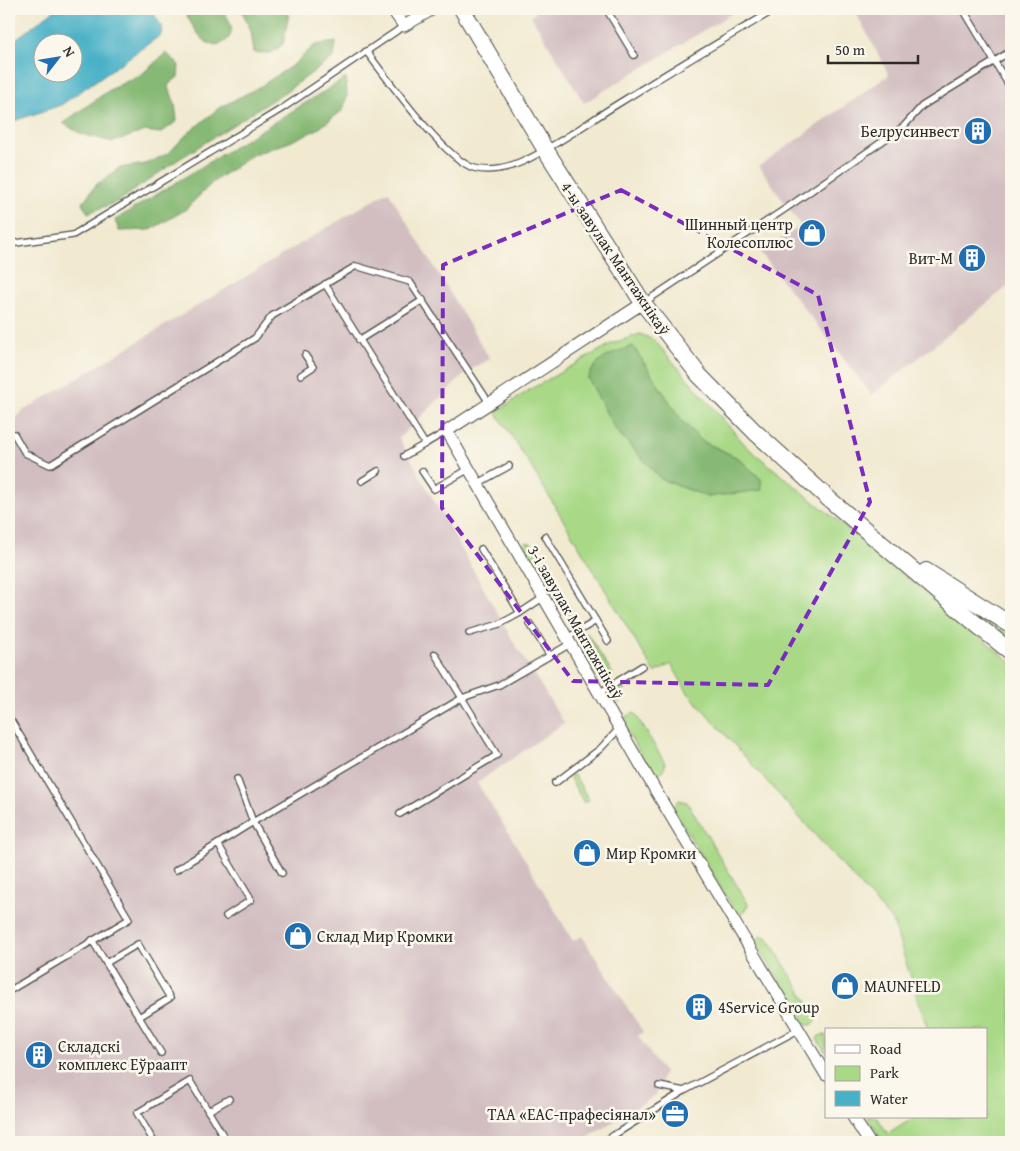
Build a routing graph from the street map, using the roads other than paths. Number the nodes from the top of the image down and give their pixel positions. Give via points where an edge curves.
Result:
1 (392, 9) edge
2 (433, 9) edge
3 (462, 9) edge
4 (613, 9) edge
5 (776, 9) edge
6 (963, 9) edge
7 (404, 26) junction
8 (1011, 50) edge
9 (366, 51) junction
10 (634, 55) dead end
11 (994, 61) junction
12 (1011, 89) edge
13 (545, 149) junction
14 (9, 244) edge
15 (325, 284) junction
16 (423, 300) junction
17 (643, 303) junction
18 (359, 340) junction
19 (305, 355) dead end
20 (301, 375) dead end
21 (490, 404) junction
22 (447, 431) junction
23 (9, 434) edge
24 (425, 444) junction
25 (404, 456) dead end
26 (509, 466) dead end
27 (469, 469) junction
28 (422, 471) dead end
29 (378, 472) dead end
30 (362, 481) dead end
31 (477, 484) junction
32 (545, 536) dead end
33 (874, 538) junction
34 (481, 549) dead end
35 (544, 597) junction
36 (520, 613) junction
37 (596, 621) junction
38 (530, 624) dead end
39 (1011, 625) edge
40 (469, 632) dead end
41 (569, 641) junction
42 (608, 641) dead end
43 (1011, 652) edge
44 (434, 654) dead end
45 (550, 656) junction
46 (642, 666) dead end
47 (598, 693) junction
48 (462, 698) junction
49 (9, 717) edge
50 (619, 729) junction
51 (237, 779) dead end
52 (555, 783) dead end
53 (400, 814) dead end
54 (253, 822) junction
55 (218, 844) junction
56 (176, 870) dead end
57 (282, 873) dead end
58 (226, 916) dead end
59 (92, 940) junction
60 (106, 963) junction
61 (9, 990) edge
62 (140, 1016) junction
63 (798, 1030) junction
64 (161, 1053) dead end
65 (825, 1073) edge
66 (659, 1086) dead end
67 (684, 1091) junction
68 (229, 1099) dead end
69 (208, 1111) junction
70 (854, 1118) edge
71 (154, 1142) edge
72 (227, 1142) edge
73 (603, 1142) edge
74 (869, 1142) edge

1 - 7 street
2 - 7 street
3 - 13 street, 4-ы завулак Мантажнікаў
4 - 10 lane via 608,12
5 - 13 lane
6 - 11 lane
7 - 9 lane
8 - 11 lane
9 - 13 lane via 440,143 472,167 487,170 507,167
9 - 14 lane via 283,108 74,235
11 - 12 lane
11 - 17 lane via 922,106 904,126 880,143
13 - 17 street, 4-ы завулак Мантажнікаў
15 - 16 lane via 356,266 410,282
15 - 18 lane
15 - 23 lane via 272,316 255,338 50,466 25,453 14,434
16 - 18 lane
16 - 21 lane
17 - 21 street
17 - 33 street, 4-ы завулак Мантажнікаў via 699,375 755,432
18 - 24 lane
19 - 20 lane via 313,367
21 - 22 street
22 - 24 lane
22 - 27 street, 3-і завулак Мантажнікаў
24 - 25 lane
26 - 31 lane
27 - 28 lane via 434,490
27 - 31 street, 3-і завулак Мантажнікаў
29 - 30 lane
31 - 35 street, 3-і завулак Мантажнікаў
32 - 37 lane
33 - 39 street
33 - 43 street
34 - 36 lane
35 - 36 lane
35 - 41 street, 3-і завулак Мантажнікаў
36 - 40 lane via 500,624
37 - 41 lane
37 - 42 lane
38 - 45 lane
41 - 45 lane
41 - 47 street, 3-і завулак Мантажнікаў
44 - 48 lane
45 - 48 lane via 499,685
46 - 47 lane
47 - 50 street, 3-і завулак Мантажнікаў
48 - 53 lane via 497,755
48 - 54 lane
49 - 59 lane via 129,919
50 - 52 lane via 600,749
50 - 63 street, 3-і завулак Мантажнікаў
51 - 54 lane
54 - 55 lane
54 - 57 lane
55 - 56 lane
55 - 58 lane via 251,900
59 - 60 lane
59 - 61 lane
60 - 62 lane
60 - 62 lane via 138,944 170,998
62 - 64 lane
63 - 65 street, 3-і завулак Мантажнікаў
63 - 67 lane
66 - 67 lane
67 - 73 lane
68 - 69 lane
69 - 71 lane via 190,1081 137,1113
69 - 72 lane
70 - 74 street

